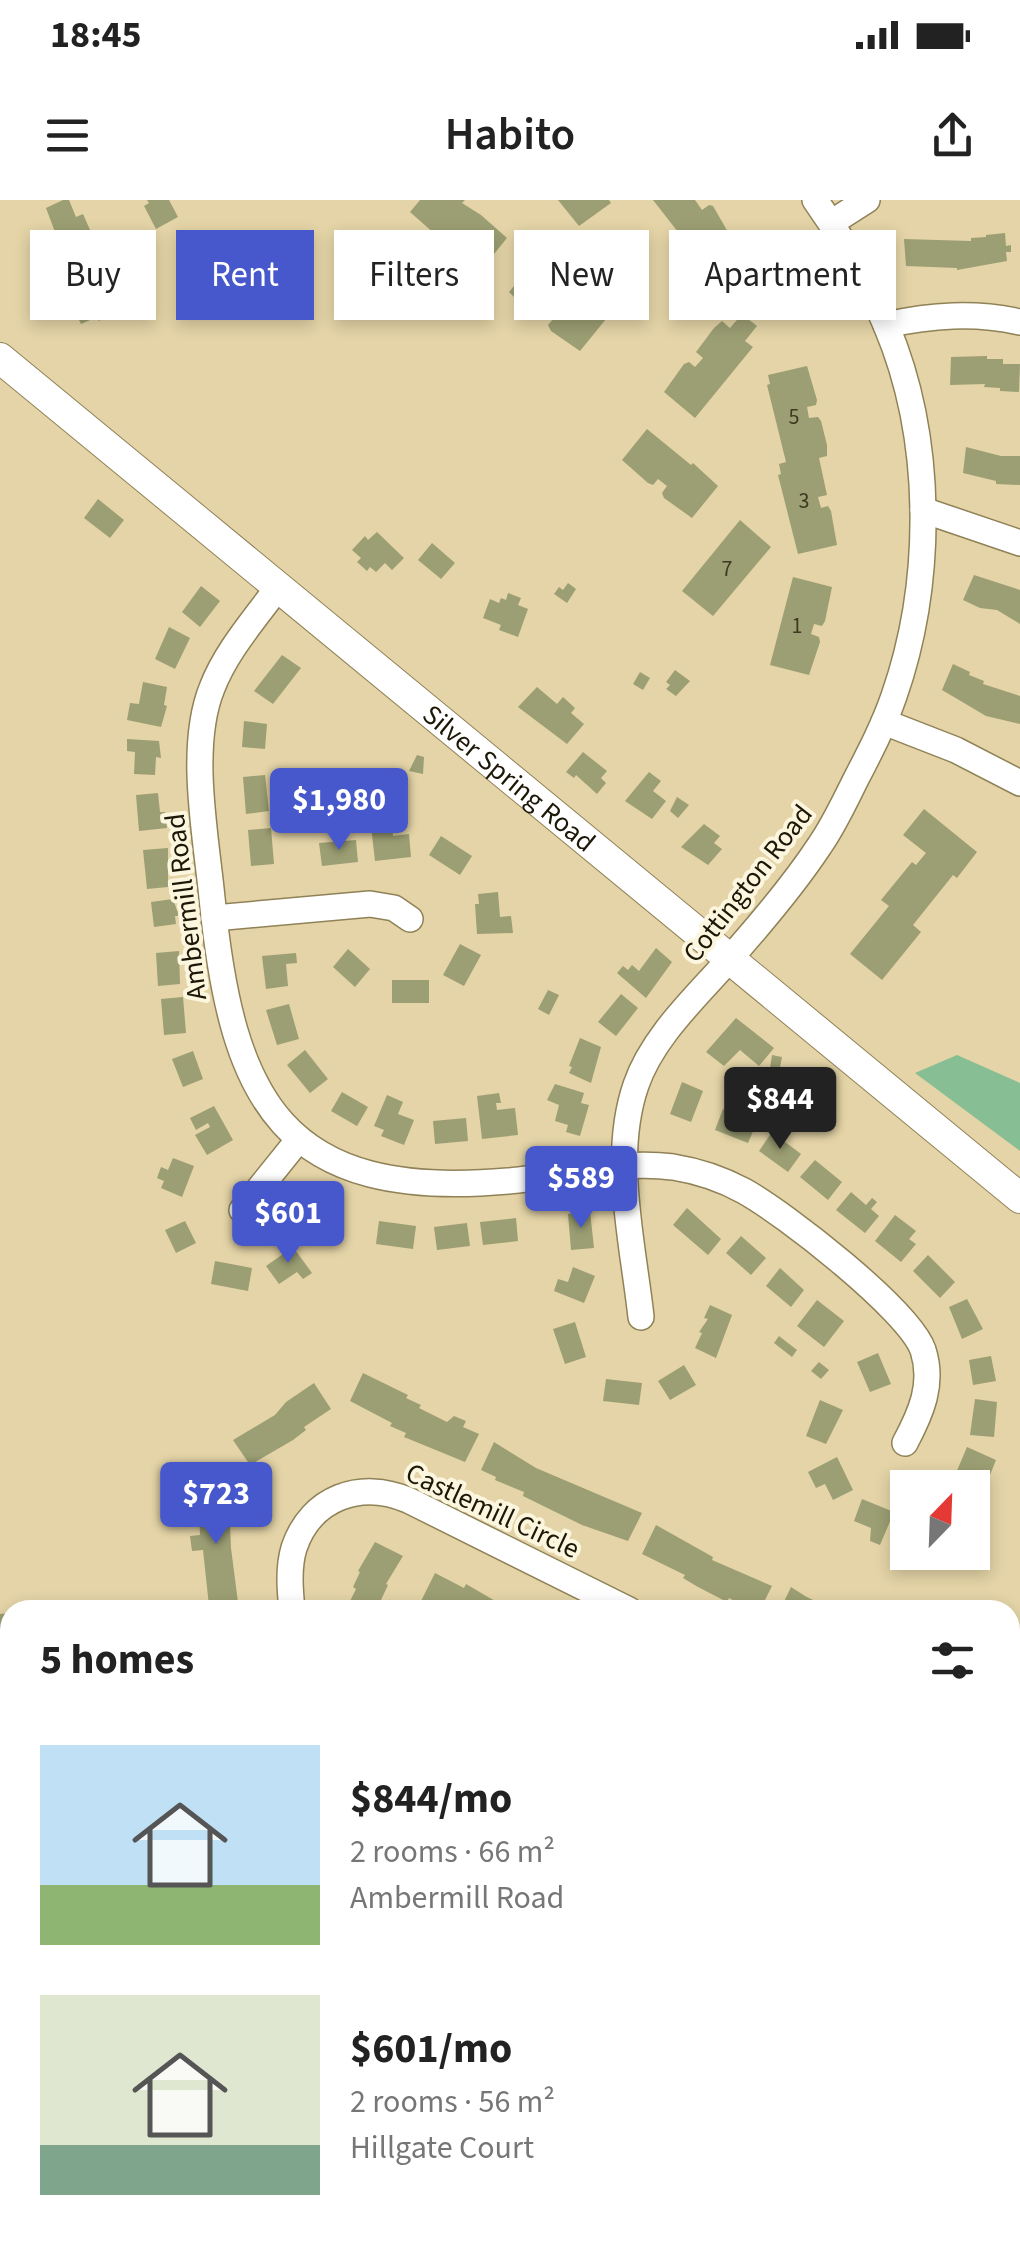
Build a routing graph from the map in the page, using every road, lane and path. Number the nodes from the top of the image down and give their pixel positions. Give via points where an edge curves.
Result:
1 (815, 200) edge
2 (866, 200) edge
3 (831, 222) junction
4 (1020, 322) edge
5 (886, 325) junction
6 (0, 358) edge
7 (922, 510) junction
8 (1020, 543) edge
9 (278, 588) junction
10 (884, 722) junction
11 (1020, 783) edge
12 (214, 918) junction
13 (410, 918) dead end
14 (728, 960) junction
15 (299, 1139) junction
16 (625, 1165) junction
17 (1020, 1198) edge
18 (242, 1210) dead end
19 (640, 1317) dead end
20 (904, 1443) dead end
21 (292, 1600) edge
22 (609, 1600) edge

1 - 3 street, Cottington Road
2 - 3 street
3 - 5 street, Cottington Road
4 - 5 street via 950,315
5 - 7 street, Cottington Road via 911,414
6 - 9 main road, Silver Spring Road
7 - 8 street
7 - 10 street, Cottington Road via 913,621
9 - 12 street, Ambermill Road via 230,654 206,708 202,802
9 - 14 main road, Silver Spring Road
10 - 11 street
10 - 14 street, Cottington Road via 820,846
12 - 13 street via 370,904
12 - 15 street, Ambermill Road via 226,1006 246,1068
14 - 16 street, Cottington Road via 642,1070 630,1102
14 - 17 main road, Silver Spring Road
15 - 16 street, Ambermill Road via 362,1173 416,1183 512,1181
15 - 18 street
16 - 19 street, Cottington Road
16 - 20 street, Ambermill Road via 684,1170 734,1186 887,1302 916,1334 926,1364 926,1396
21 - 22 street, Castlemill Circle via 291,1562 310,1518 333,1499 367,1490 408,1500

